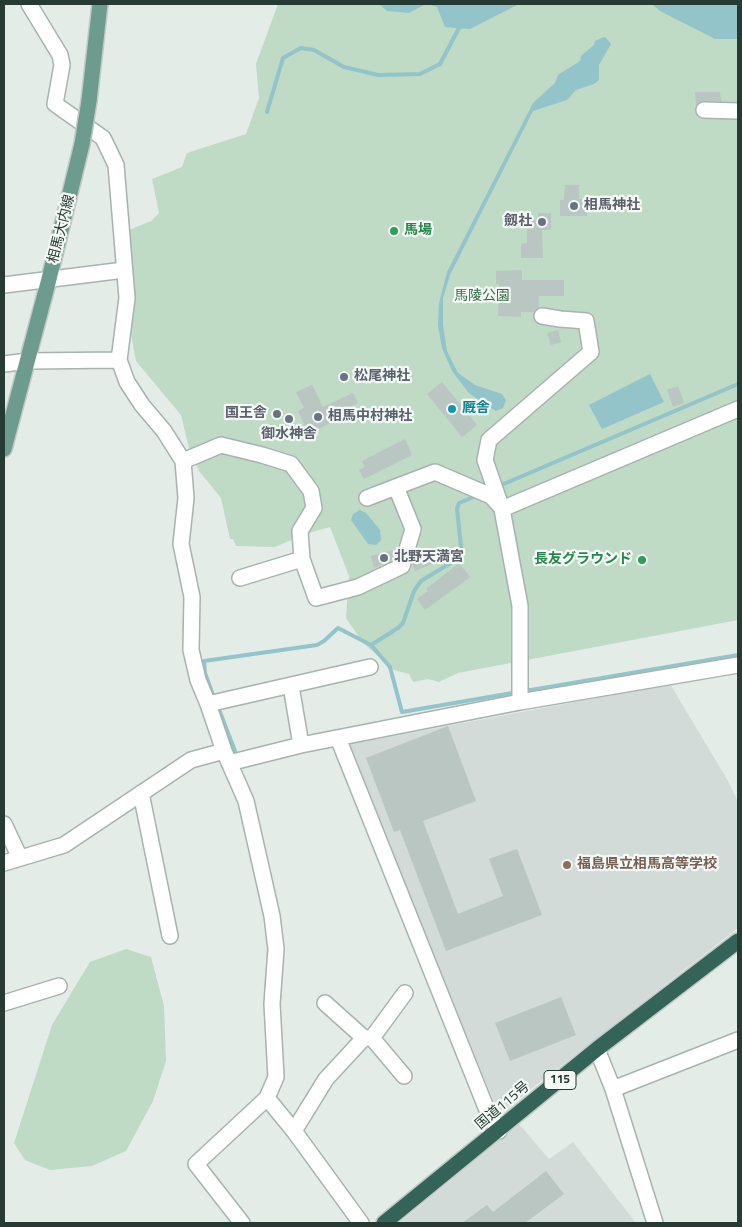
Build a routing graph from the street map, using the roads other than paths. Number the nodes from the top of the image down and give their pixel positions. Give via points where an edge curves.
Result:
1 (29, 4) edge
2 (100, 4) edge
3 (704, 110) dead end
4 (738, 111) edge
5 (124, 270) junction
6 (50, 279) junction
7 (4, 285) edge
8 (542, 316) dead end
9 (119, 360) junction
10 (28, 361) junction
11 (4, 364) edge
12 (738, 409) edge
13 (4, 449) edge
14 (183, 461) junction
15 (396, 487) junction
16 (368, 498) dead end
17 (502, 510) junction
18 (302, 559) junction
19 (240, 578) dead end
20 (738, 664) edge
21 (370, 667) dead end
22 (291, 686) junction
23 (520, 702) junction
24 (208, 704) junction
25 (338, 738) junction
26 (301, 745) junction
27 (226, 757) junction
28 (141, 793) junction
29 (4, 824) edge
30 (20, 858) junction
31 (4, 863) edge
32 (170, 936) dead end
33 (738, 941) edge
34 (59, 986) dead end
35 (405, 993) dead end
36 (4, 1003) edge
37 (325, 1003) dead end
38 (368, 1038) junction
39 (738, 1040) edge
40 (597, 1049) junction
41 (404, 1076) dead end
42 (614, 1089) junction
43 (267, 1098) junction
44 (499, 1131) junction
45 (294, 1132) junction
46 (242, 1223) edge
47 (361, 1223) edge
48 (384, 1223) edge
49 (655, 1223) edge

1 - 5 street via 60,55 62,65 55,104 103,138 116,165
2 - 6 main road, 相馬大内線, bridge via 82,144
3 - 4 street
5 - 6 street
5 - 9 street via 127,298
6 - 7 street
6 - 10 main road, 相馬大内線
8 - 17 street via 586,321 591,352 489,440 485,460
9 - 10 street
9 - 14 street via 132,390
10 - 11 street
10 - 13 main road, 相馬大内線
12 - 17 street
14 - 18 street via 221,445 291,464 311,491 314,508 300,531
14 - 24 street via 186,498 180,544 192,597 192,650 198,680
15 - 16 street
15 - 17 street via 435,472 491,496
15 - 18 street via 413,528 402,566 358,587 316,598
17 - 23 street via 520,606
18 - 19 street
20 - 23 street
21 - 22 street
22 - 24 street
22 - 26 street
23 - 25 street
24 - 27 street
25 - 26 street
25 - 44 street via 488,1115
26 - 27 street
27 - 28 street via 192,760
27 - 43 street via 246,801 272,916 276,949 272,1004 276,1077
28 - 30 street via 64,845
28 - 32 street
29 - 30 street
30 - 31 street
33 - 40 highway, 国道115号 / 115
34 - 36 street
35 - 38 street
37 - 38 street
38 - 41 street
38 - 45 street via 326,1079
39 - 42 street
40 - 42 street
40 - 44 highway, 国道115号 / 115
42 - 49 street
43 - 45 street
43 - 46 street via 196,1164
44 - 48 highway, 国道115号 / 115
45 - 47 street

